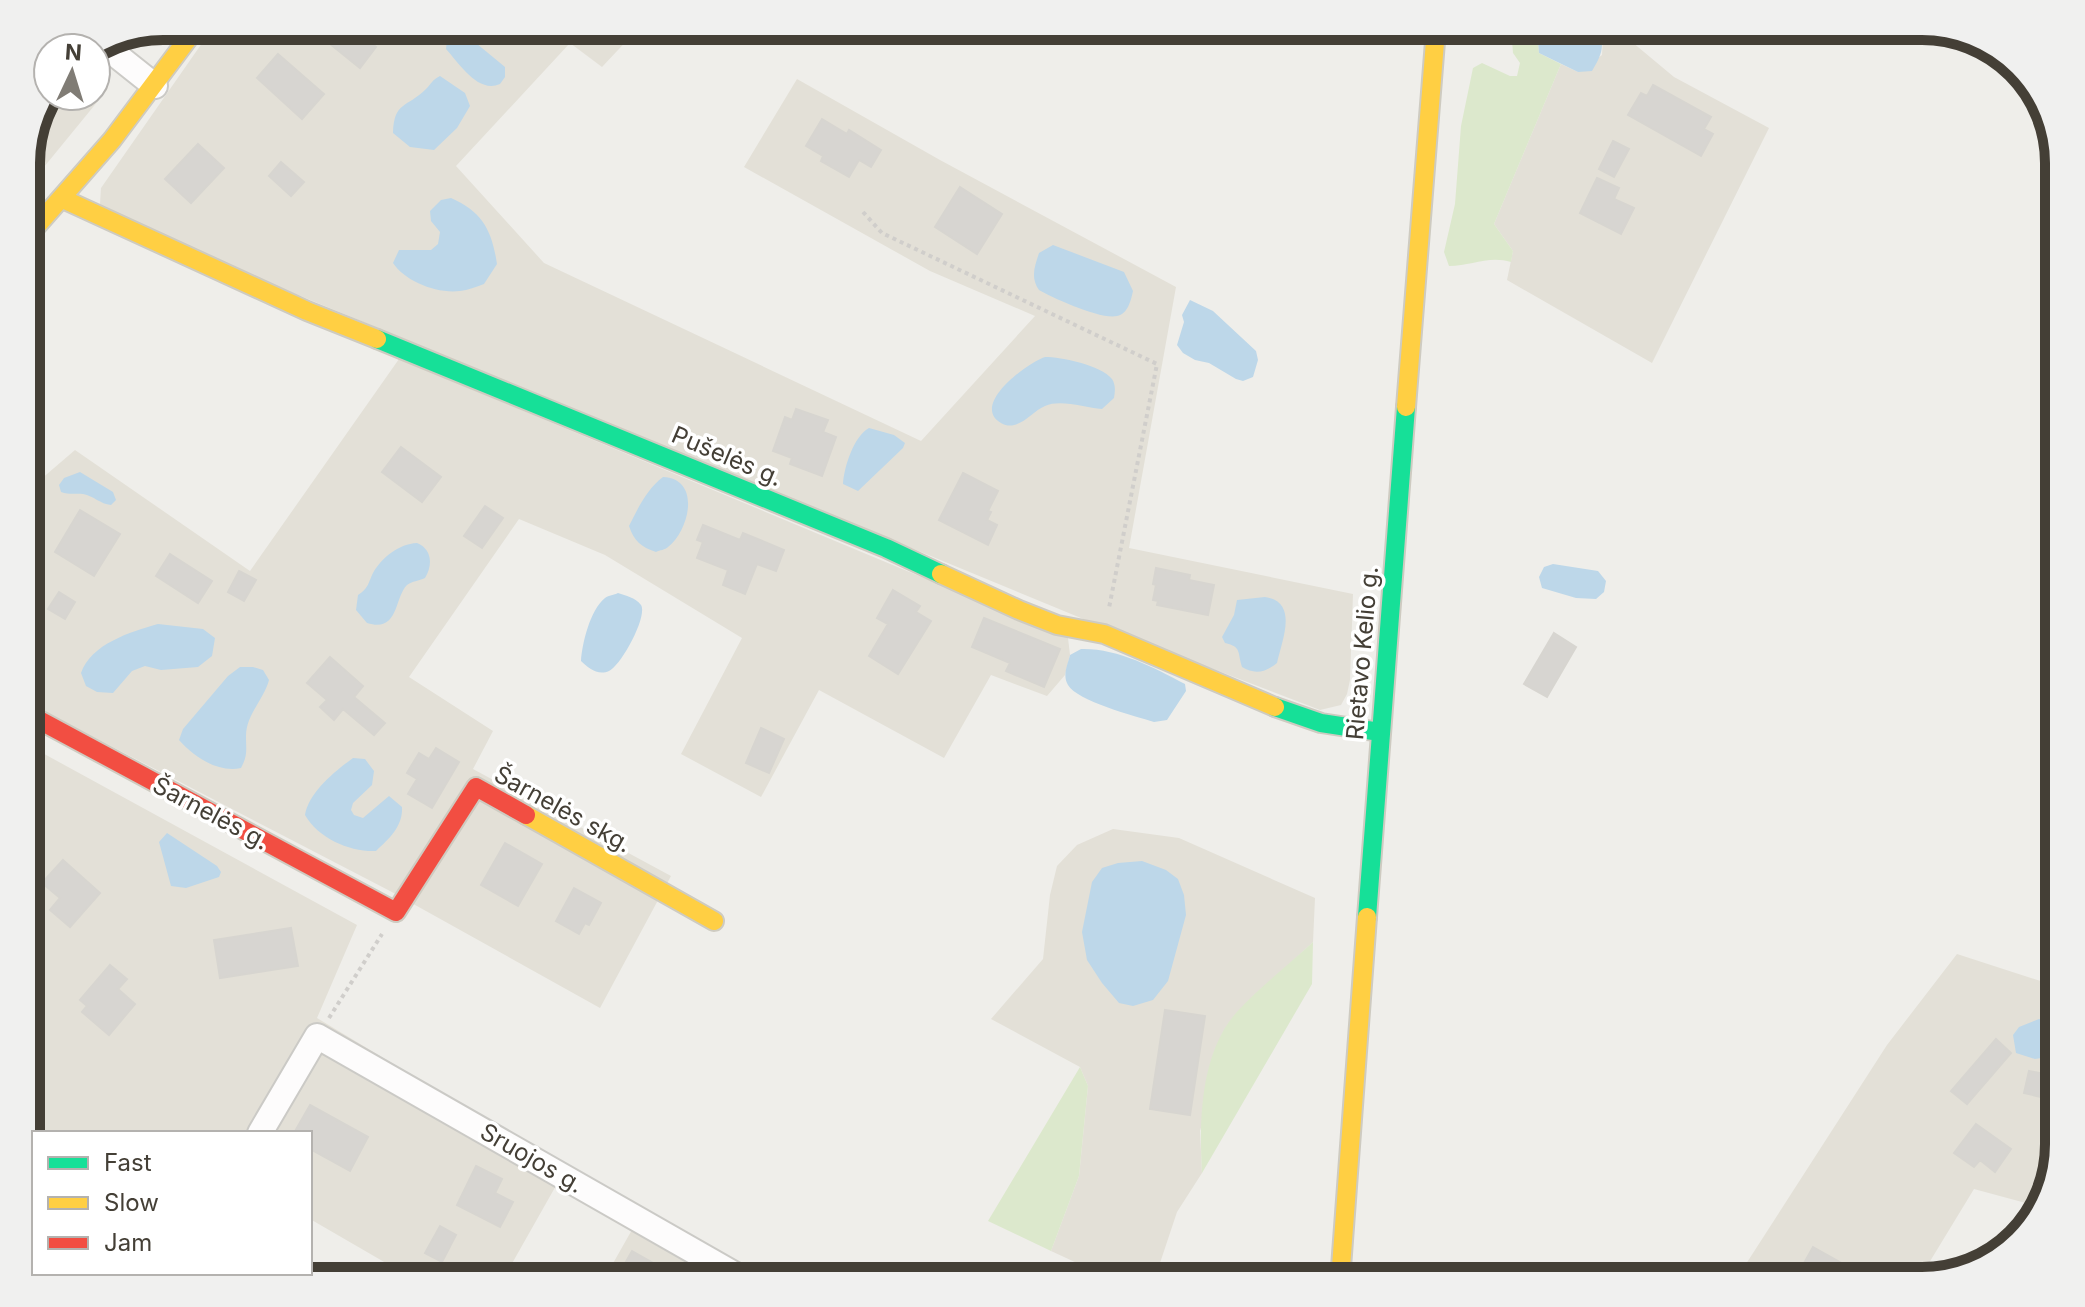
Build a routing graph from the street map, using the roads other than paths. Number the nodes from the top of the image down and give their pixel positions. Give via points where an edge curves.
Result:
1 (187, 40) edge
2 (1435, 40) edge
3 (112, 52) edge
4 (155, 86) junction
5 (63, 199) junction
6 (40, 223) edge
7 (40, 721) edge
8 (1380, 732) junction
9 (396, 912) joint
10 (714, 921) dead end
11 (261, 1131) edge
12 (721, 1267) edge
13 (1341, 1267) edge

1 - 4 street
2 - 8 street, Rietavo Kelio g.
3 - 4 street
4 - 5 street
5 - 6 street
5 - 8 street, Pušelės g. via 307,311 886,548 1019,610 1057,625 1104,634 1291,714
7 - 9 street, Šarnelės g.
8 - 13 street, Rietavo Kelio g.
9 - 10 street, Šarnelės skg. via 476,787
11 - 12 street, Sruojos g. via 317,1036

